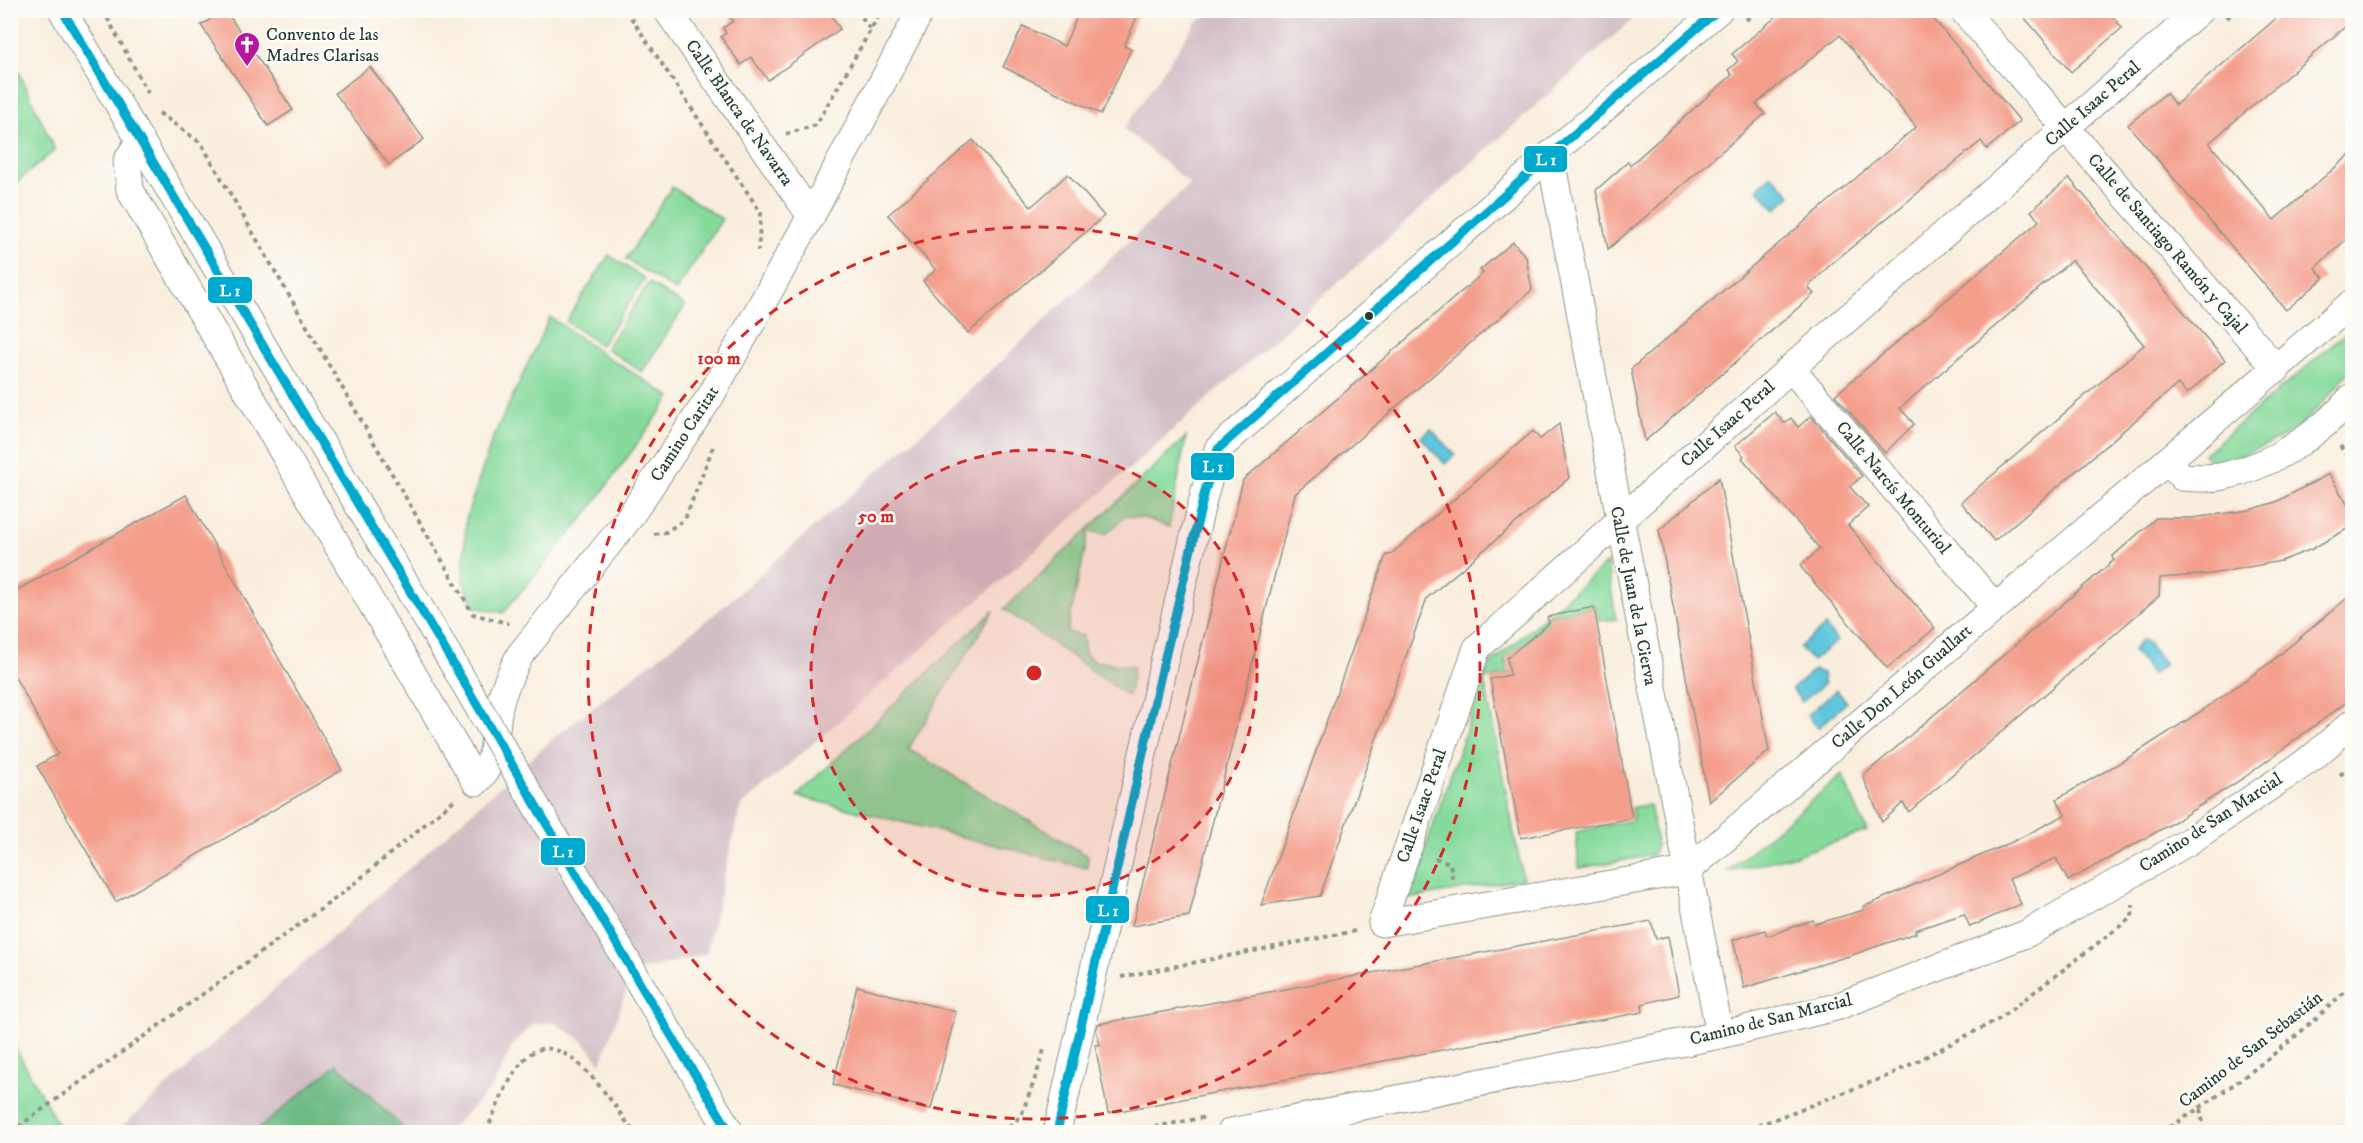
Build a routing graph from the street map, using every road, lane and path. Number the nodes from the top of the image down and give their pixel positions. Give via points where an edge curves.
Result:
1 (62, 10) edge
2 (626, 10) edge
3 (667, 10) edge
4 (856, 10) edge
5 (882, 10) edge
6 (921, 10) edge
7 (1719, 10) edge
8 (1963, 10) edge
9 (2200, 10) edge
10 (872, 32) junction
11 (159, 113) dead end
12 (780, 125) dead end
13 (2066, 128) junction
14 (140, 140) junction
15 (1550, 155) junction
16 (811, 216) junction
17 (757, 258) dead end
18 (2352, 303) edge
19 (1791, 368) junction
20 (2277, 369) junction
21 (2352, 397) edge
22 (2168, 461) junction
23 (1619, 521) junction
24 (1995, 608) junction
25 (514, 614) dead end
26 (2352, 723) edge
27 (476, 782) junction
28 (1430, 856) dead end
29 (1687, 871) junction
30 (2135, 872) junction
31 (1454, 884) dead end
32 (1356, 931) dead end
33 (1112, 978) dead end
34 (2352, 984) edge
35 (1720, 1035) junction
36 (1046, 1039) dead end
37 (2200, 1109) junction
38 (11, 1132) edge
39 (486, 1132) edge
40 (634, 1132) edge
41 (730, 1132) edge
42 (1002, 1132) edge
43 (1058, 1132) edge
44 (1231, 1132) edge
45 (1741, 1132) edge
46 (2162, 1132) edge
47 (2205, 1132) edge

1 - 14 street
2 - 17 path via 760,213
3 - 16 street, Calle Blanca de Navarra
4 - 10 path
5 - 10 path
6 - 16 street, Camino Caritat
7 - 15 street
8 - 13 street, Calle de Santiago Ramón y Cajal
9 - 13 street, Calle Isaac Peral
10 - 12 path via 816,125 786,134
11 - 25 path via 201,143 473,614 507,623
13 - 19 street, Calle Isaac Peral
13 - 20 street, Calle de Santiago Ramón y Cajal
14 - 27 street via 127,161 130,190
14 - 41 street, bridge
15 - 23 street, Calle de Juan de la Cierva
15 - 43 street via 1218,449 1160,682
16 - 27 street, Camino Caritat via 721,379 668,461 623,527 520,655 500,703 491,761
18 - 20 street, Calle Don León Guallart
19 - 23 street, Calle Isaac Peral
19 - 24 street, Calle Narcís Monturiol
20 - 22 street, Calle Don León Guallart
21 - 22 street via 2317,432 2248,470 2222,477 2182,477
22 - 24 street, Calle Don León Guallart
23 - 29 street, Calle de Juan de la Cierva
23 - 29 street, Calle Isaac Peral via 1477,648 1382,923
24 - 29 street, Calle Don León Guallart
26 - 30 street, Camino de San Marcial via 2312,758 2188,842
27 - 38 path via 343,893
28 - 31 path via 1450,863
29 - 35 street, Calle de Juan de la Cierva
30 - 35 street, Camino de San Marcial via 2026,934 1836,1006
30 - 45 path via 2132,917 1999,1019 1890,1075
32 - 33 path
34 - 37 path, Camino de San Sebastián via 2315,1021
35 - 44 street, Camino de San Marcial
36 - 42 path via 1021,1116
37 - 46 path, Camino de San Sebastián
37 - 47 path
39 - 40 path via 524,1060 539,1050 557,1049 589,1072

